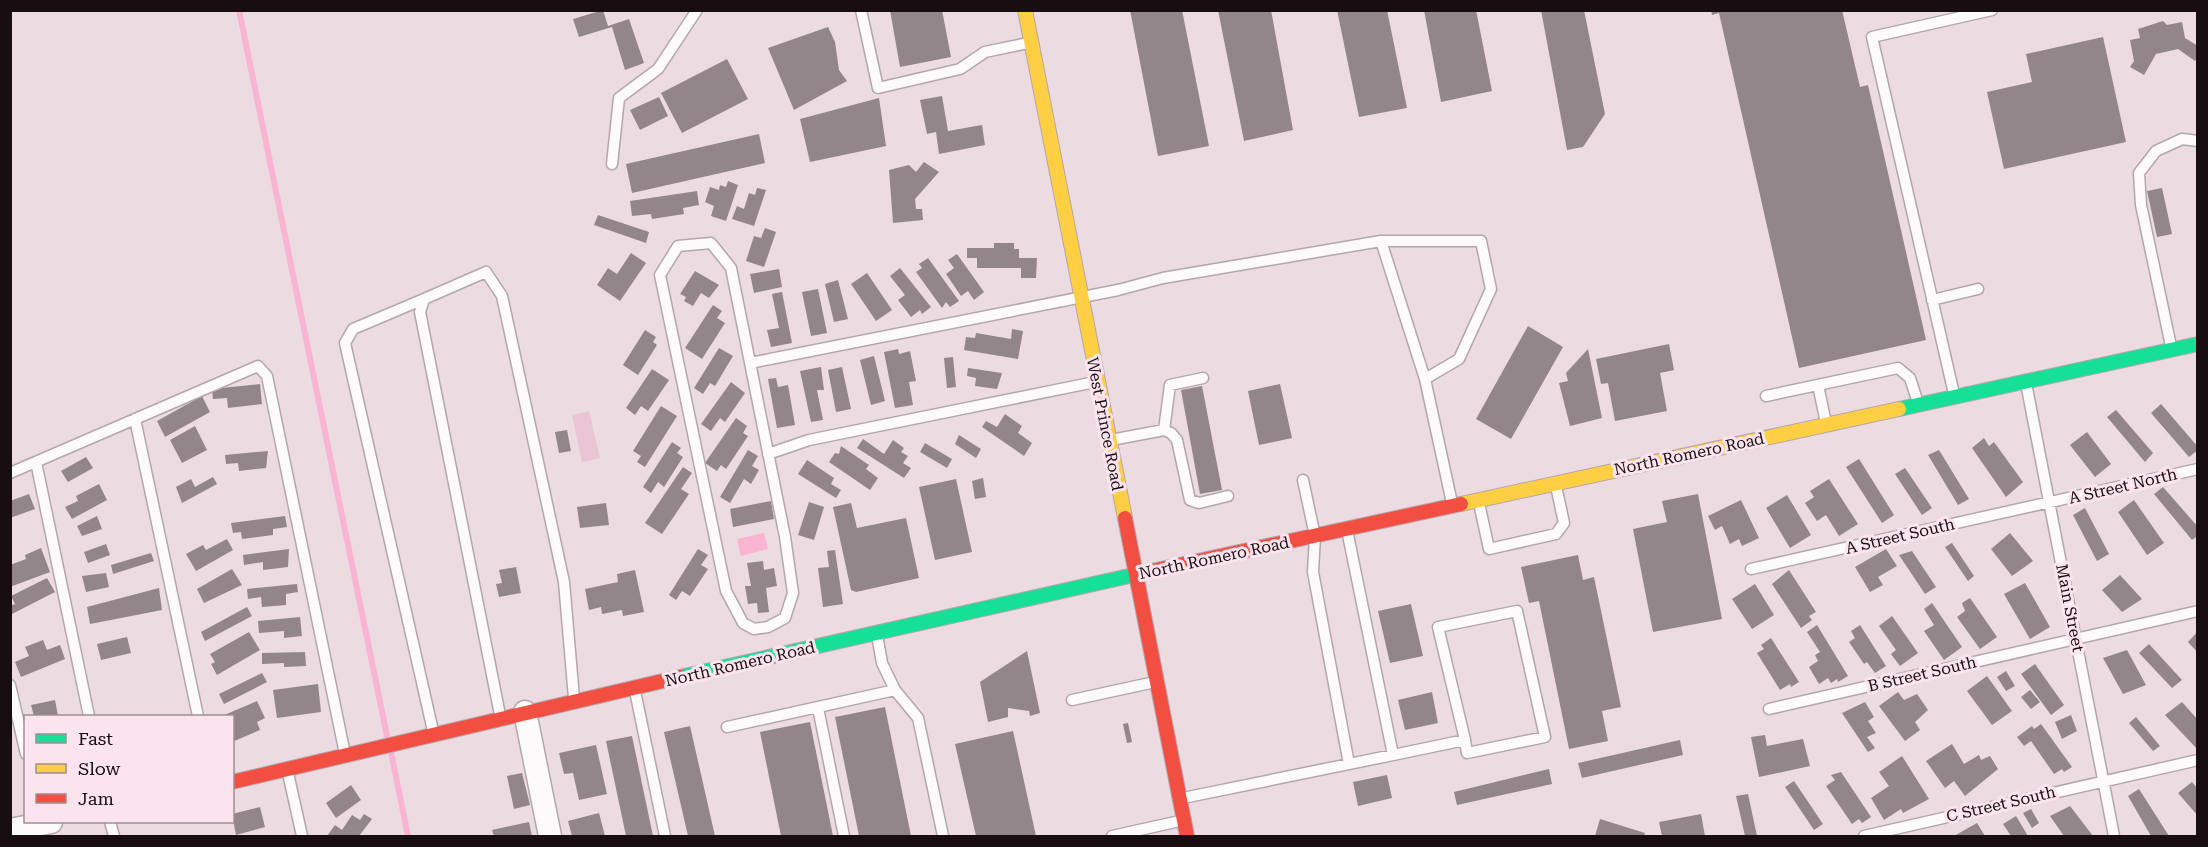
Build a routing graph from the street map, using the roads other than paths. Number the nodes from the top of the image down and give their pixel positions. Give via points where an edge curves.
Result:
1 (697, 10) edge
2 (861, 10) edge
3 (1025, 10) edge
4 (1992, 10) edge
5 (1031, 43) junction
6 (2198, 141) edge
7 (612, 164) dead end
8 (1381, 241) junction
9 (1978, 289) dead end
10 (1080, 296) junction
11 (423, 299) junction
12 (1932, 300) junction
13 (2198, 344) edge
14 (2171, 349) junction
15 (750, 363) junction
16 (1203, 378) dead end
17 (1425, 379) junction
18 (2025, 380) junction
19 (1096, 382) junction
20 (1818, 385) junction
21 (1766, 396) dead end
22 (1955, 396) junction
23 (1918, 404) junction
24 (135, 419) junction
25 (1826, 424) junction
26 (1164, 430) junction
27 (1108, 441) junction
28 (768, 454) junction
29 (36, 462) junction
30 (2198, 469) edge
31 (10, 473) edge
32 (1304, 480) dead end
33 (1556, 483) junction
34 (1228, 496) dead end
35 (1478, 500) junction
36 (2049, 503) junction
37 (1452, 506) junction
38 (1347, 529) junction
39 (1315, 536) junction
40 (1751, 570) dead end
41 (1134, 575) junction
42 (2198, 611) edge
43 (877, 633) junction
44 (2075, 639) junction
45 (772, 642) junction
46 (1156, 682) junction
47 (10, 685) edge
48 (634, 688) junction
49 (896, 690) junction
50 (1072, 700) dead end
51 (574, 701) junction
52 (818, 708) junction
53 (1769, 709) dead end
54 (525, 712) junction
55 (89, 715) edge
56 (198, 715) edge
57 (500, 718) junction
58 (727, 727) dead end
59 (428, 736) junction
60 (1465, 740) junction
61 (24, 745) edge
62 (1392, 755) junction
63 (345, 757) junction
64 (2198, 760) edge
65 (1349, 764) junction
66 (287, 769) junction
67 (2103, 780) junction
68 (234, 782) edge
69 (1179, 798) junction
70 (1184, 820) junction
71 (40, 823) edge
72 (10, 830) edge
73 (302, 837) edge
74 (550, 837) edge
75 (665, 837) edge
76 (844, 837) edge
77 (943, 837) edge
78 (1112, 837) edge
79 (1187, 837) edge
80 (1864, 837) edge
81 (2114, 837) edge

1 - 7 lane via 658,69 619,98
2 - 5 lane via 878,88 960,69 984,52
3 - 5 street, West Prince Road
4 - 12 lane via 1872,37
5 - 10 street, West Prince Road
6 - 14 lane via 2182,139 2156,150 2139,173 2141,205
8 - 10 lane
8 - 17 lane
8 - 17 lane via 1481,241 1491,289 1459,359
9 - 12 lane
10 - 15 lane
10 - 19 street, West Prince Road
11 - 51 lane via 486,272 502,296 564,582
11 - 57 lane via 420,312
11 - 59 lane via 353,328 345,343
12 - 22 lane
13 - 14 street, North Romero Road
14 - 18 street, North Romero Road
15 - 28 lane
15 - 45 lane via 731,268 711,243 678,246 660,274 726,591 743,623
16 - 26 lane via 1170,385
17 - 37 lane
18 - 22 street, North Romero Road
18 - 36 lane, Main Street
19 - 27 street, West Prince Road
19 - 28 lane via 809,440
20 - 21 lane
20 - 23 lane via 1898,368 1910,378
20 - 25 lane
22 - 23 street, North Romero Road
23 - 25 street, North Romero Road
24 - 29 lane
24 - 56 lane
24 - 63 lane via 258,366 267,376
25 - 33 street, North Romero Road
26 - 27 lane
26 - 34 lane via 1177,440 1190,500 1200,503
27 - 41 street, West Prince Road
28 - 45 lane via 793,593
29 - 31 lane
29 - 55 lane
30 - 36 lane, A Street North
32 - 39 lane
33 - 35 street, North Romero Road
33 - 35 lane via 1564,523 1556,534 1489,549
35 - 37 street, North Romero Road
36 - 40 lane, A Street South
36 - 44 lane, Main Street
37 - 38 street, North Romero Road
38 - 39 street, North Romero Road
38 - 62 lane
39 - 41 street, North Romero Road
39 - 65 lane via 1313,572
41 - 43 street, North Romero Road
41 - 46 street, West Prince Road
42 - 44 lane, B Street South
43 - 45 street, North Romero Road
43 - 49 lane via 882,663
44 - 53 lane, B Street South
44 - 67 lane, Main Street
45 - 48 street, North Romero Road
46 - 50 lane
46 - 69 street, West Prince Road
47 - 61 lane
48 - 51 street, North Romero Road
48 - 75 lane
49 - 52 lane
49 - 77 lane via 918,718
51 - 54 street, North Romero Road
52 - 58 lane
52 - 76 lane
54 - 57 street, North Romero Road
54 - 74 street
57 - 59 street, North Romero Road
59 - 63 street, North Romero Road
60 - 60 lane via 1438,627 1517,611 1545,737 1467,753
60 - 62 lane
62 - 65 lane
63 - 66 street, North Romero Road
64 - 67 lane, C Street South
65 - 69 lane
66 - 68 street, North Romero Road
66 - 73 lane
67 - 80 lane, C Street South
67 - 81 lane, Main Street
69 - 70 street, West Prince Road
70 - 78 lane
70 - 79 street, West Prince Road
71 - 72 street

